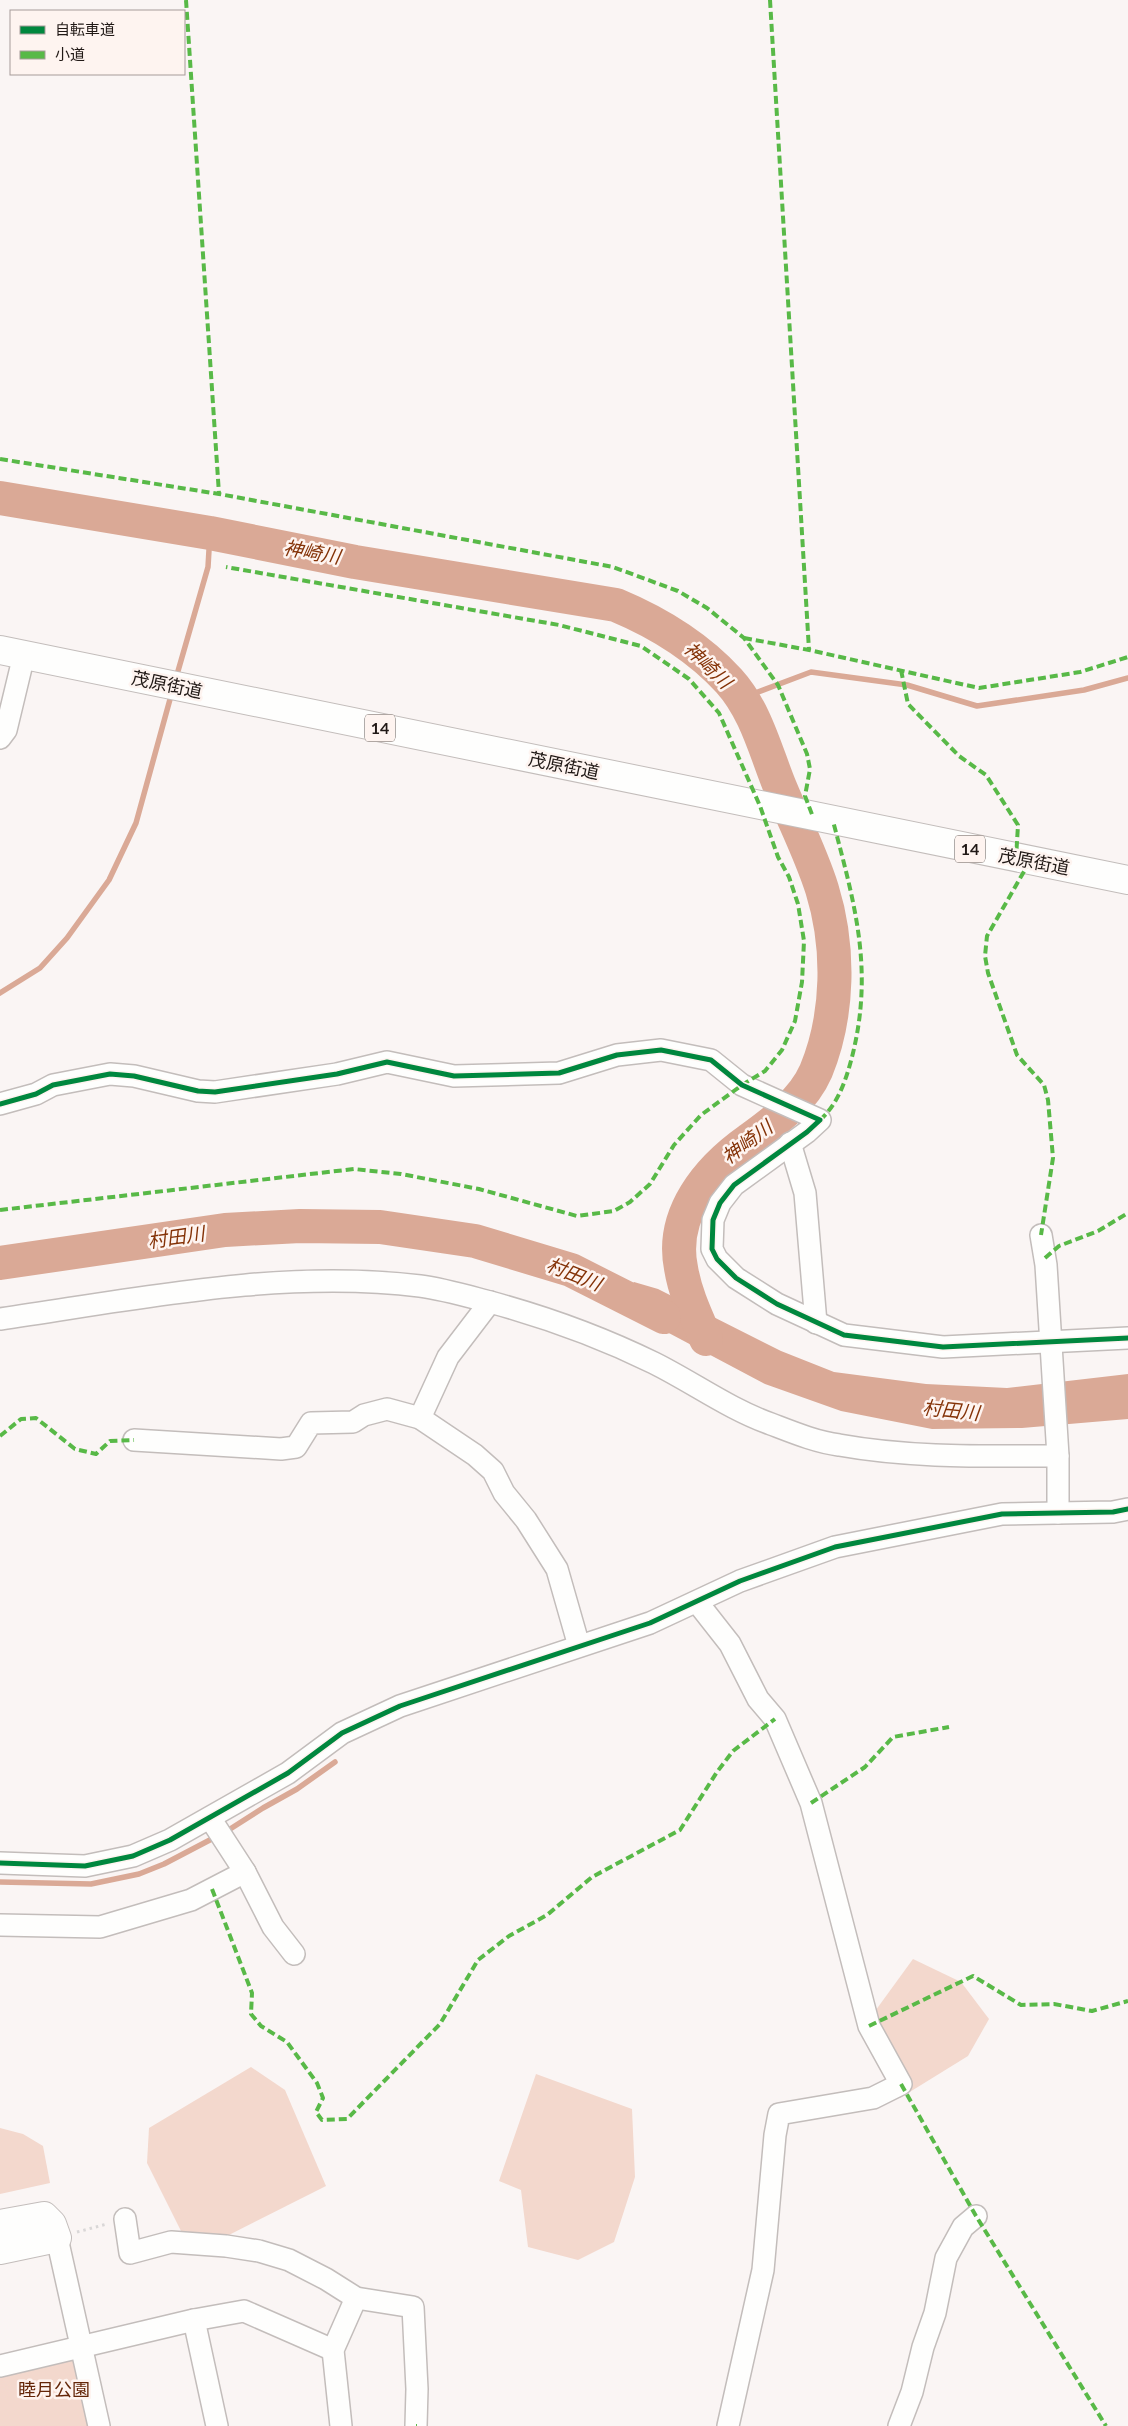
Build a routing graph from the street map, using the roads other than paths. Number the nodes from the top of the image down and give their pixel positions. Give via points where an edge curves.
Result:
1 (12, 652) edge
2 (0, 738) edge
3 (1128, 880) edge
4 (0, 1104) edge
5 (790, 1143) junction
6 (1041, 1235) dead end
7 (490, 1302) junction
8 (0, 1319) edge
9 (816, 1323) junction
10 (1128, 1338) edge
11 (1051, 1342) junction
12 (420, 1418) junction
13 (134, 1440) dead end
14 (1058, 1456) junction
15 (1128, 1509) edge
16 (1058, 1513) junction
17 (697, 1602) junction
18 (579, 1646) junction
19 (210, 1818) junction
20 (0, 1863) edge
21 (245, 1872) junction
22 (0, 1925) edge
23 (294, 1954) dead end
24 (976, 2216) dead end
25 (125, 2220) road end
26 (0, 2224) edge
27 (57, 2238) junction
28 (0, 2250) edge
29 (356, 2298) junction
30 (194, 2320) junction
31 (81, 2346) junction
32 (333, 2350) junction
33 (0, 2366) edge
34 (99, 2426) edge
35 (217, 2426) edge
36 (341, 2426) edge
37 (416, 2426) edge
38 (728, 2426) edge
39 (899, 2426) edge

1 - 2 street via 6,730
1 - 3 main road, 茂原街道 / 14
4 - 5 street via 36,1094 53,1084 110,1074 215,1092 337,1074 387,1062 454,1076 559,1073 616,1056 661,1050 711,1060 742,1085 820,1120
5 - 9 street via 805,1192
5 - 9 street via 734,1185 720,1203 713,1220 712,1249 717,1260 736,1278
6 - 11 street
7 - 8 street via 421,1286 274,1282
7 - 12 street via 448,1357
7 - 14 street via 592,1334 657,1365 716,1400 769,1423 837,1445 934,1456
9 - 11 street via 844,1335 943,1347
10 - 11 street
11 - 14 street
12 - 13 street via 387,1410 364,1415 353,1422 311,1423 296,1446 281,1449
12 - 18 street via 493,1471 504,1493 526,1520 557,1570
14 - 16 street
15 - 16 street
16 - 17 street via 1002,1514 835,1547 740,1581
17 - 18 street
17 - 38 street via 730,1644 758,1699 775,1719 811,1803 869,2026 901,2084 873,2098 779,2114 763,2270
18 - 19 street via 400,1706 342,1733 288,1773
19 - 20 street via 133,1856 85,1866
19 - 21 street
21 - 22 street via 191,1900 100,1927
21 - 23 street via 273,1927
24 - 39 street via 963,2227 946,2258 935,2313
25 - 29 street via 130,2253 171,2242 259,2251 289,2260
26 - 27 main road via 44,2216 52,2224
27 - 28 main road
27 - 31 street
29 - 32 street
29 - 37 street via 413,2307 418,2389
30 - 31 street
30 - 32 street via 244,2311
30 - 35 street
31 - 33 street
31 - 34 street
32 - 36 street

